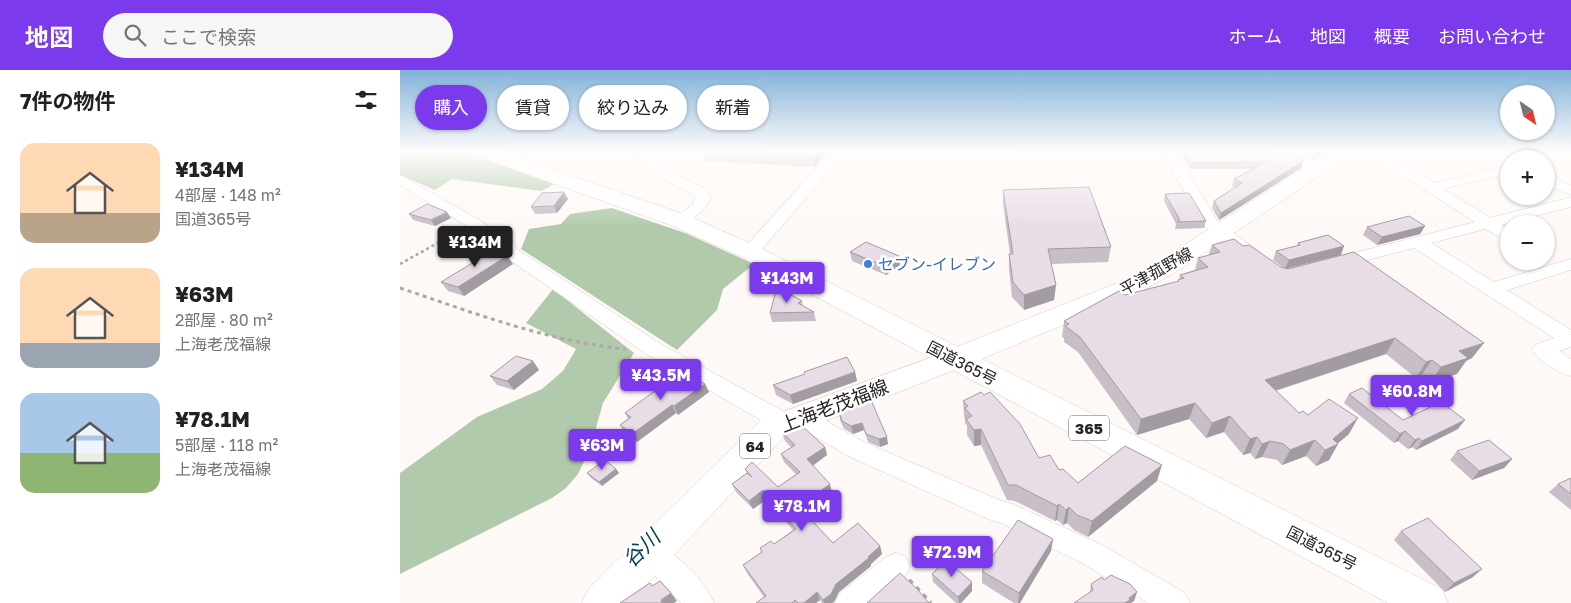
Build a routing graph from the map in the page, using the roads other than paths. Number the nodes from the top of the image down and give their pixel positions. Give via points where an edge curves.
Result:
1 (554, 177) edge
2 (671, 177) edge
3 (817, 177) edge
4 (1183, 177) edge
5 (1305, 177) edge
6 (1411, 177) edge
7 (1477, 177) edge
8 (400, 179) edge
9 (1555, 183) edge
10 (1431, 188) junction
11 (1571, 191) edge
12 (1571, 202) edge
13 (681, 221) junction
14 (1487, 224) junction
15 (1222, 232) junction
16 (1500, 232) edge
17 (1417, 242) junction
18 (750, 252) junction
19 (1267, 266) edge
20 (1562, 266) edge
21 (1318, 268) edge
22 (1492, 289) junction
23 (1571, 339) edge
24 (954, 359) junction
25 (1571, 369) edge
26 (792, 420) junction
27 (649, 554) junction
28 (896, 566) road end
29 (602, 603) edge
30 (699, 603) edge
31 (850, 603) edge
32 (1174, 603) edge
33 (1428, 603) edge

1 - 13 main road, 国道365号 / 365
2 - 13 street via 701,192 703,198 699,206
3 - 18 street
4 - 15 street via 1212,224
5 - 15 main road, 平津菰野線
6 - 10 street
7 - 10 street
8 - 26 street via 473,223 509,248 507,250 652,348
9 - 11 street
10 - 14 street
12 - 14 street
13 - 18 main road, 国道365号 / 365
14 - 16 street
14 - 17 street
15 - 19 street
15 - 24 main road, 平津菰野線 via 1124,290
17 - 21 street
17 - 22 street
18 - 24 main road, 国道365号 / 365
20 - 22 street
22 - 23 street
23 - 25 street via 1542,350
24 - 26 main road, 上海老茂福線 / 64
24 - 33 main road, 国道365号 / 365
26 - 27 main road, 上海老茂福線 / 64 via 772,429
26 - 32 street via 1092,554
27 - 29 main road, 上海老茂福線 / 64
27 - 30 street via 689,588
28 - 31 street

